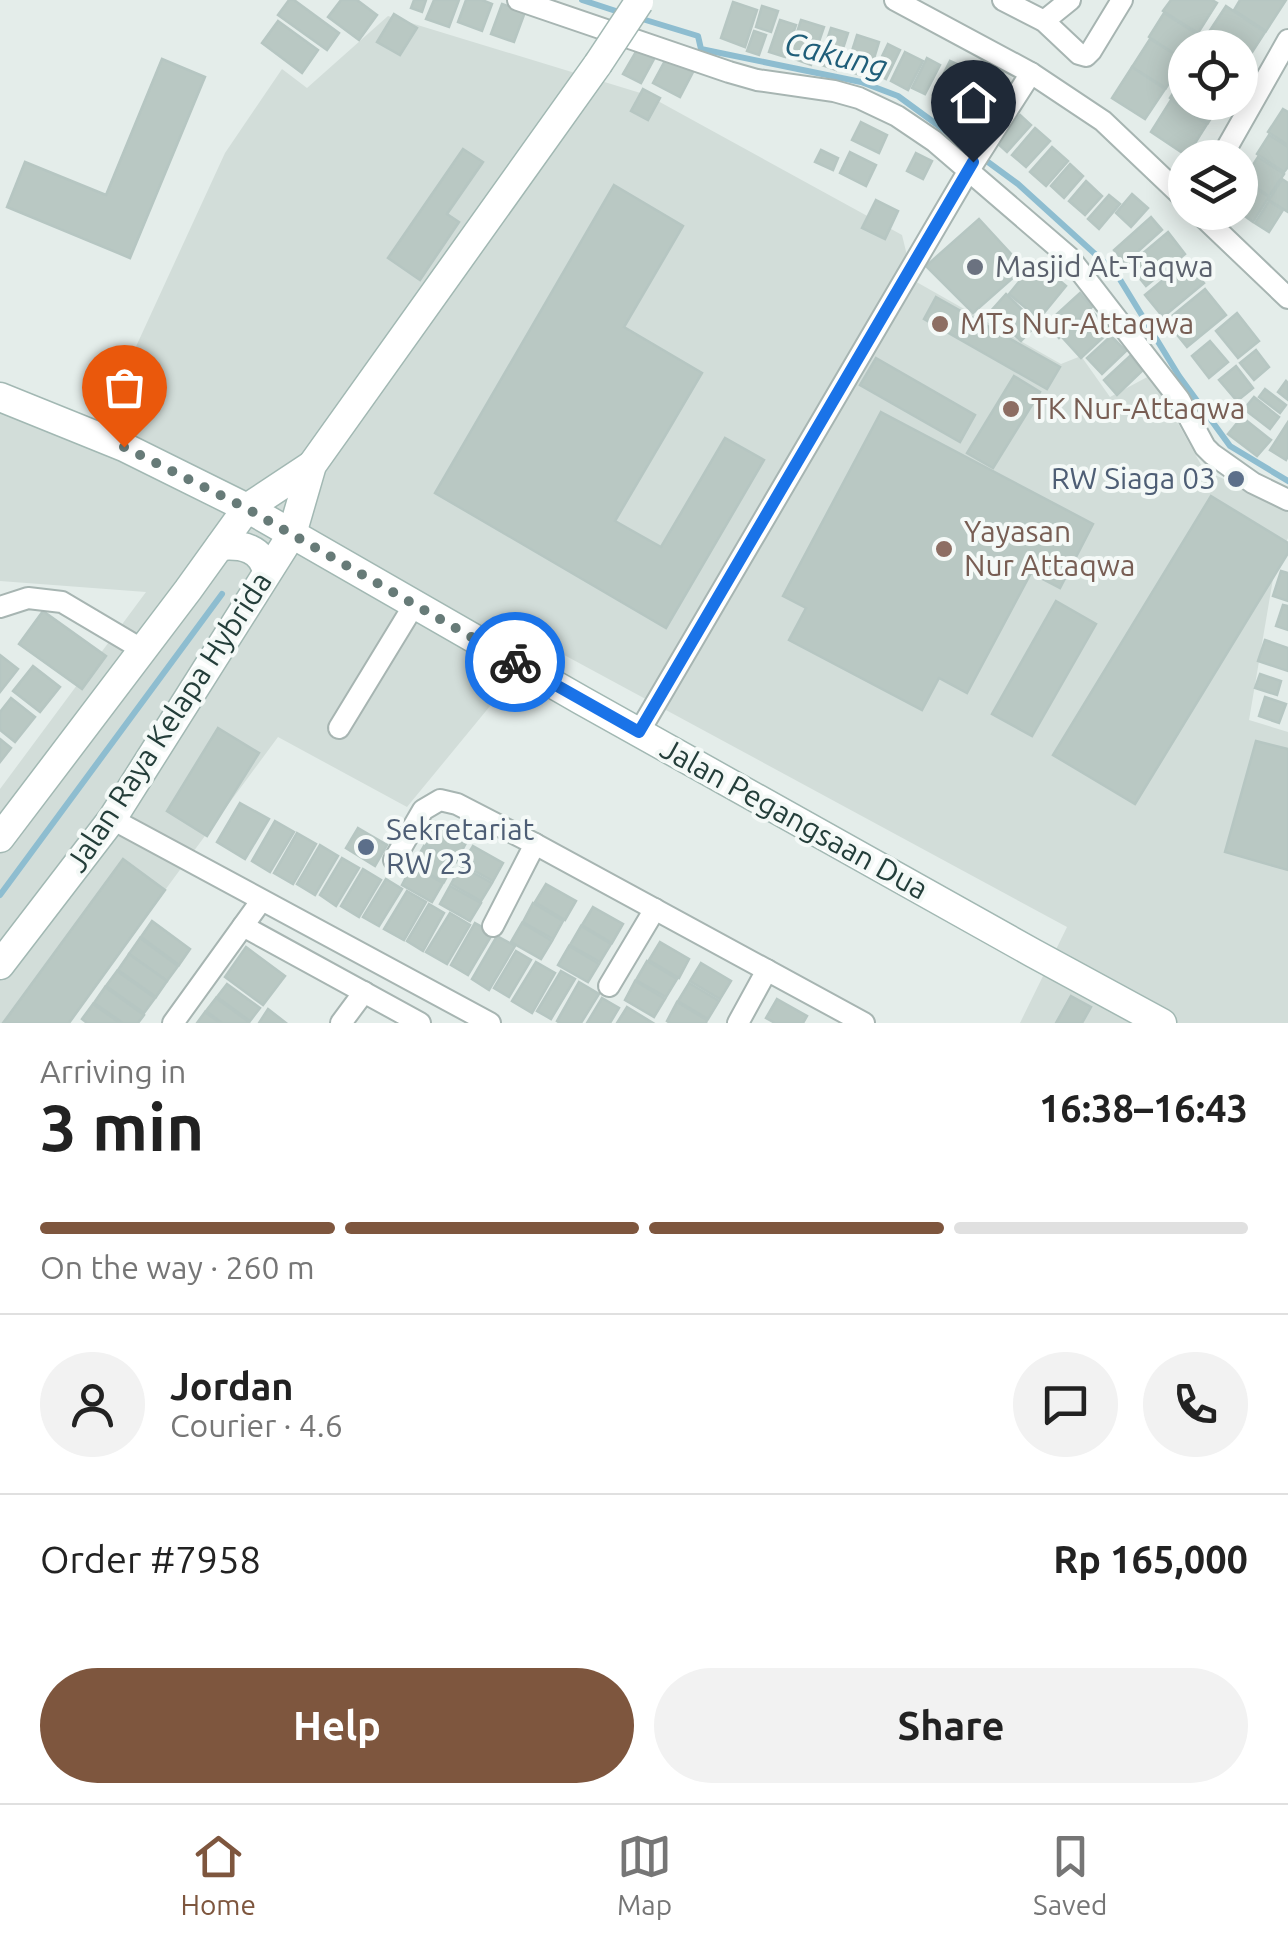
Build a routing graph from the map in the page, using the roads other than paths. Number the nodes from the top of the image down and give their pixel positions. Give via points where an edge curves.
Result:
1 (518, 0) edge
2 (895, 0) edge
3 (1002, 0) edge
4 (1070, 0) edge
5 (1122, 0) edge
6 (640, 1) edge
7 (1044, 21) junction
8 (1288, 40) edge
9 (1030, 72) junction
10 (1231, 140) edge
11 (971, 166) junction
12 (1168, 183) edge
13 (1217, 230) edge
14 (1288, 298) edge
15 (0, 397) edge
16 (312, 464) junction
17 (214, 492) junction
18 (1288, 500) edge
19 (246, 508) junction
20 (292, 534) junction
21 (220, 546) junction
22 (266, 572) junction
23 (200, 574) junction
24 (414, 604) junction
25 (0, 607) edge
26 (143, 650) junction
27 (339, 728) dead end
28 (639, 732) junction
29 (112, 820) junction
30 (0, 838) edge
31 (536, 844) junction
32 (394, 860) dead end
33 (261, 901) junction
34 (655, 910) junction
35 (243, 926) junction
36 (492, 926) dead end
37 (0, 966) edge
38 (767, 970) junction
39 (609, 986) dead end
40 (364, 992) junction
41 (173, 1023) edge
42 (341, 1023) edge
43 (420, 1023) edge
44 (490, 1023) edge
45 (738, 1023) edge
46 (864, 1023) edge
47 (1162, 1023) edge

1 - 11 street via 729,72 859,98
2 - 9 street
3 - 7 street
4 - 7 street
5 - 7 street via 1086,56
6 - 16 main road, Jalan Raya Kelapa Hybrida, bridge
8 - 10 street
9 - 11 street
9 - 12 street via 1103,122
11 - 18 street via 1068,258 1170,386 1205,447
11 - 28 street
13 - 14 street
15 - 17 main road, Jalan Pegangsaan Dua
16 - 19 main road, Jalan Raya Kelapa Hybrida
16 - 20 main road, Jalan Raya Kelapa Hybrida
17 - 19 main road, Jalan Pegangsaan Dua
17 - 23 main road via 216,524
19 - 20 main road, Jalan Pegangsaan Dua
19 - 21 main road, Jalan Raya Kelapa Hybrida
20 - 22 main road, Jalan Raya Kelapa Hybrida
20 - 24 main road, Jalan Pegangsaan Dua
21 - 22 main road via 252,550
21 - 23 main road, Jalan Raya Kelapa Hybrida
22 - 29 main road, Jalan Raya Kelapa Hybrida
23 - 26 main road, Jalan Raya Kelapa Hybrida
24 - 27 street
24 - 28 main road, Jalan Pegangsaan Dua
25 - 26 street via 28,598 62,602
26 - 30 main road, Jalan Raya Kelapa Hybrida
28 - 47 main road, Jalan Pegangsaan Dua
29 - 33 street
29 - 37 main road, Jalan Raya Kelapa Hybrida
31 - 32 street via 440,800 423,810
31 - 34 street
31 - 36 street
33 - 35 street
33 - 44 street
34 - 38 street
34 - 39 street
35 - 40 street
35 - 41 street
38 - 45 street
38 - 46 street
40 - 42 street
40 - 43 street

